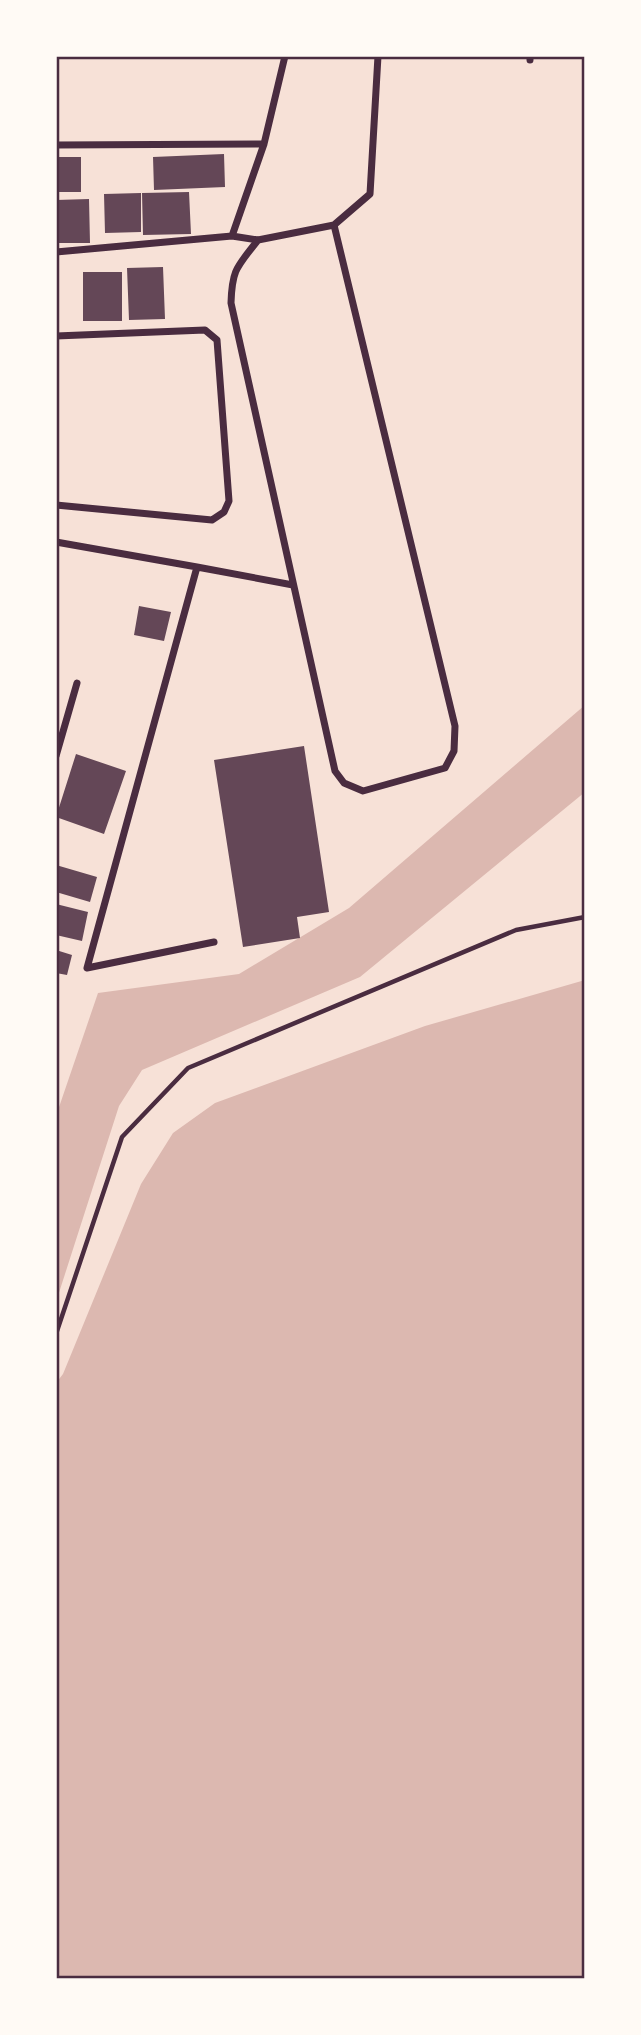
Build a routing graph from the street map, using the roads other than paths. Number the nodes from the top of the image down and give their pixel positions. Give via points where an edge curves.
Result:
1 (285, 56) edge
2 (378, 56) edge
3 (264, 144) junction
4 (56, 145) edge
5 (334, 225) junction
6 (232, 236) junction
7 (258, 240) junction
8 (56, 252) edge
9 (56, 337) edge
10 (56, 505) edge
11 (56, 542) edge
12 (197, 567) junction
13 (293, 585) junction
14 (77, 683) dead end
15 (56, 756) edge
16 (214, 942) dead end

1 - 3 street
2 - 5 street via 370,194
3 - 4 street
3 - 6 street
5 - 7 street
5 - 13 street via 454,726 454,751 445,768 363,792 344,783 335,771
6 - 7 street
6 - 8 street
7 - 13 street via 232,279 232,303
9 - 10 street via 205,330 217,340 229,501 224,512 212,520
11 - 12 street
12 - 13 street
12 - 16 street via 87,968
14 - 15 street

